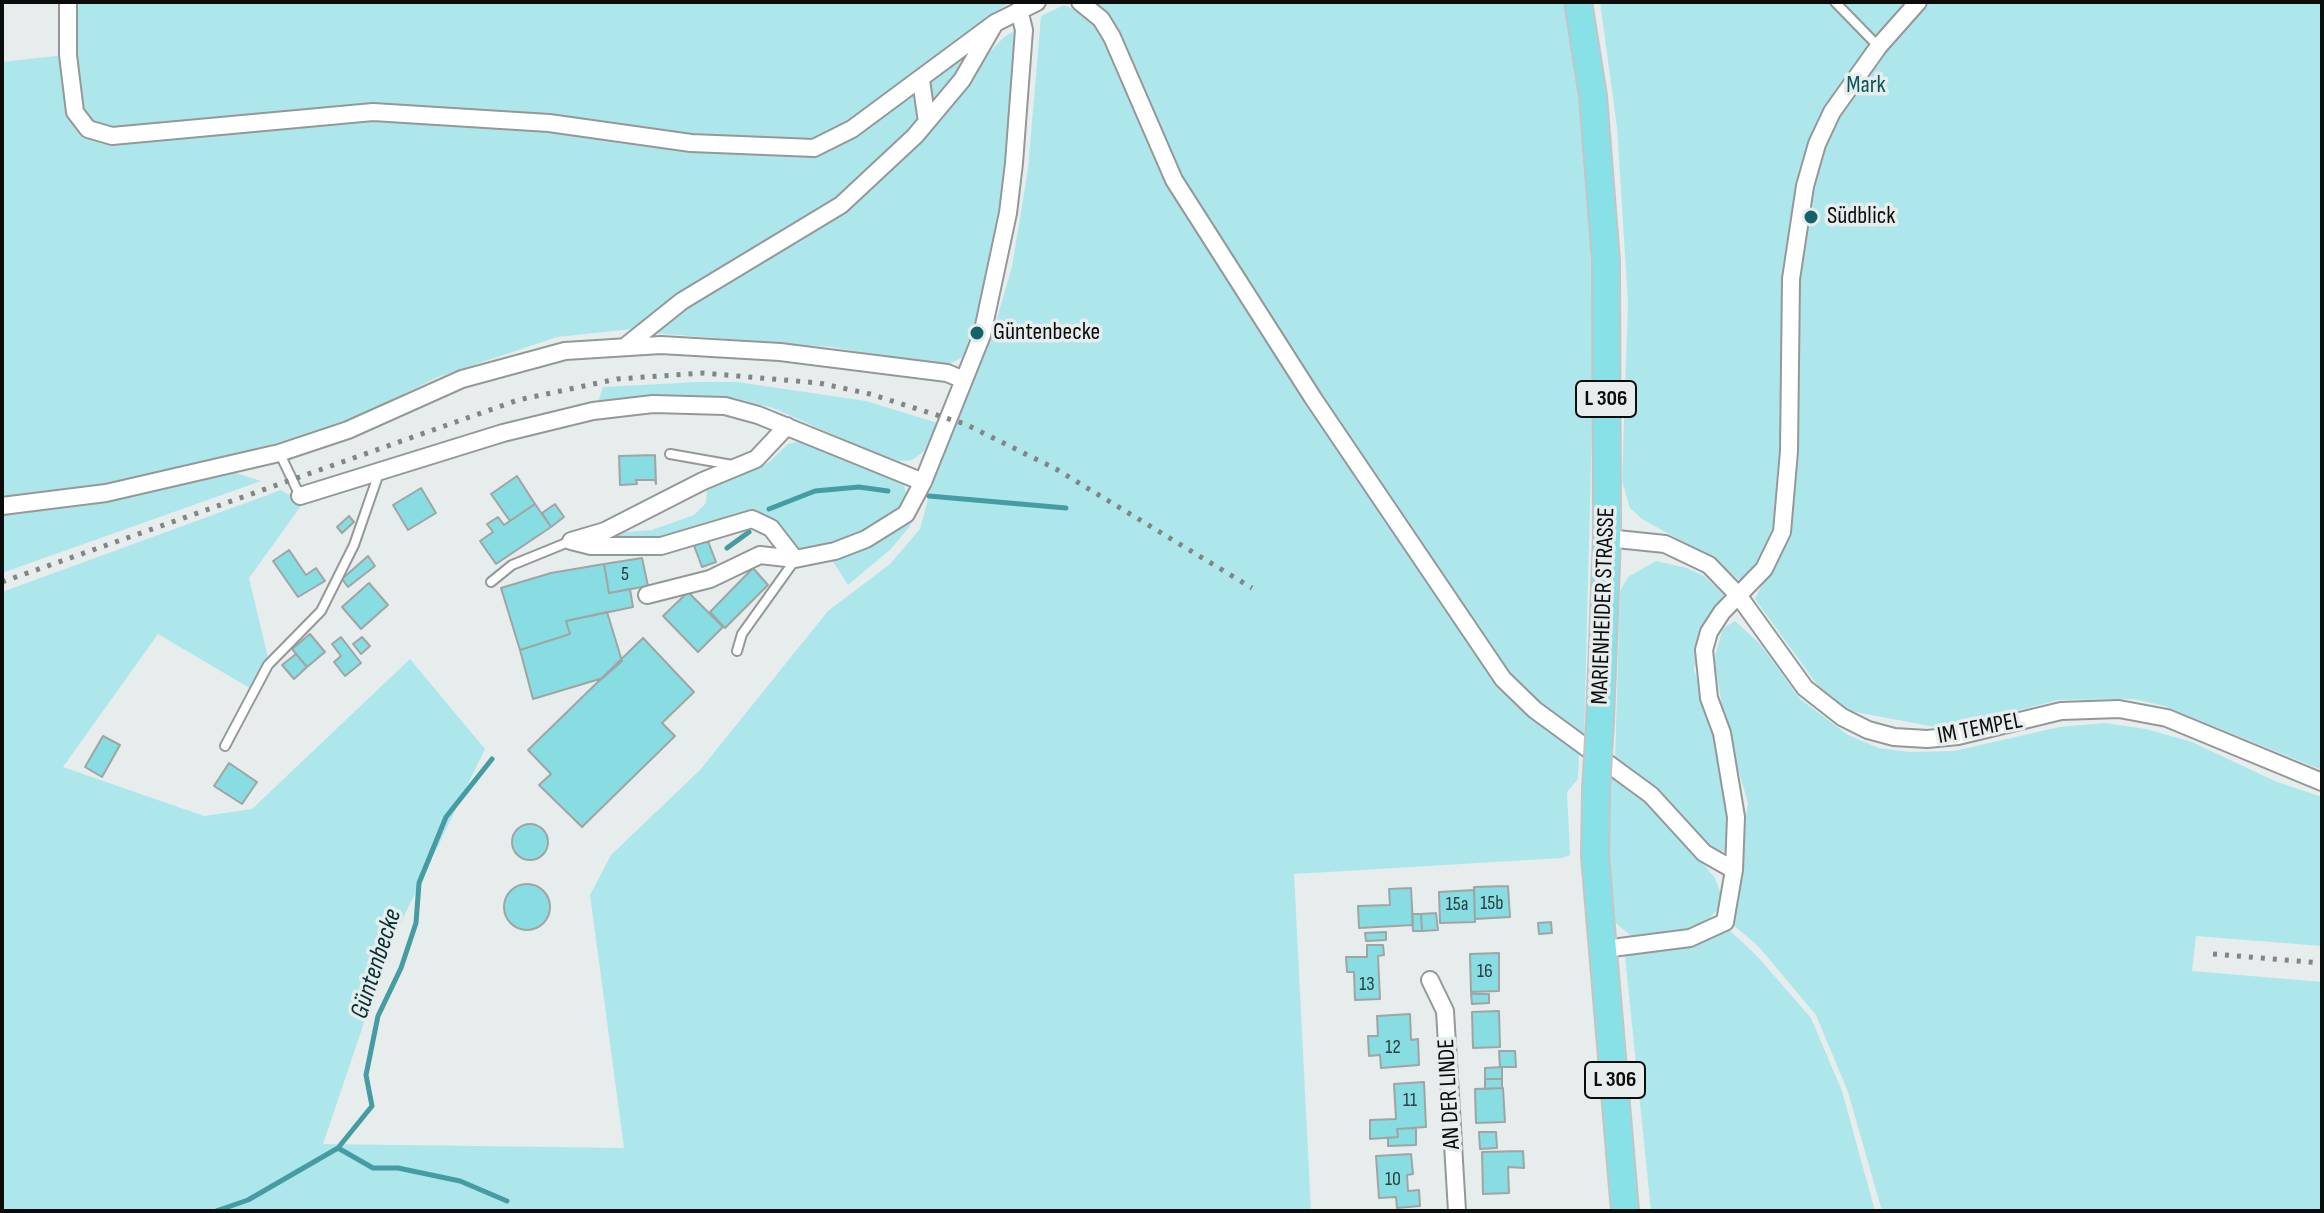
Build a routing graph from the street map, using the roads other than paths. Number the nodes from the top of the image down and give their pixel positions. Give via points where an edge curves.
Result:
1 (68, 2) edge
2 (1037, 2) edge
3 (1080, 2) edge
4 (1578, 2) edge
5 (1835, 2) edge
6 (1918, 2) edge
7 (1019, 10) junction
8 (995, 23) junction
9 (1879, 46) junction
10 (921, 80) junction
11 (927, 122) junction
12 (627, 345) junction
13 (964, 380) junction
14 (787, 426) junction
15 (279, 453) junction
16 (670, 454) dead end
17 (739, 466) junction
18 (379, 472) junction
19 (923, 482) junction
20 (300, 496) joint
21 (2, 506) edge
22 (1607, 538) junction
23 (571, 541) junction
24 (795, 559) junction
25 (491, 582) dead end
26 (647, 595) dead end
27 (1738, 595) junction
28 (737, 651) dead end
29 (225, 746) dead end
30 (2322, 782) edge
31 (1734, 870) junction
32 (1604, 949) junction
33 (1430, 980) dead end
34 (1457, 1211) edge
35 (1625, 1211) edge

1 - 10 street via 68,55 78,118 88,129 112,136 373,112 549,123 691,143 814,148 835,141
2 - 7 street
3 - 31 street via 1101,19 1112,37 1174,180 1503,679 1535,710 1651,795 1704,853
4 - 22 main road, MARIENHEIDER STRASSE / L 306 via 1604,212
5 - 9 lane
6 - 9 street
7 - 8 street
7 - 13 street via 1024,30 1008,213 982,335
8 - 10 street
8 - 11 street via 962,80
9 - 27 street via 1832,112 1805,186 1791,279 1789,451 1782,532 1764,569
10 - 11 street
11 - 12 street via 841,205 682,301
12 - 13 street via 780,352 947,373
12 - 15 street via 538,357 472,376 348,430
13 - 19 street
14 - 17 street via 767,451
14 - 18 street via 725,406 653,404 593,411 503,433
14 - 19 street
15 - 20 lane
15 - 21 street via 106,493
16 - 17 lane
17 - 23 street via 605,531
18 - 20 street
18 - 29 lane via 354,545 321,611 268,665
19 - 24 street via 906,514 866,539
22 - 27 street, IM TEMPEL via 1689,552
22 - 32 main road, MARIENHEIDER STRASSE / L 306, bridge via 1595,856
23 - 24 street via 661,546 752,519 771,528
23 - 25 lane via 512,565
24 - 26 street via 760,555 710,579
24 - 28 lane via 742,634
27 - 30 street, IM TEMPEL via 1805,688 1868,730 1927,739 2061,711 2119,709 2167,718
27 - 31 street via 1709,632 1704,650 1709,698 1733,784
31 - 32 street via 1725,922 1690,938
32 - 35 main road, MARIENHEIDER STRASSE / L 306
33 - 34 street, AN DER LINDE via 1445,1011

